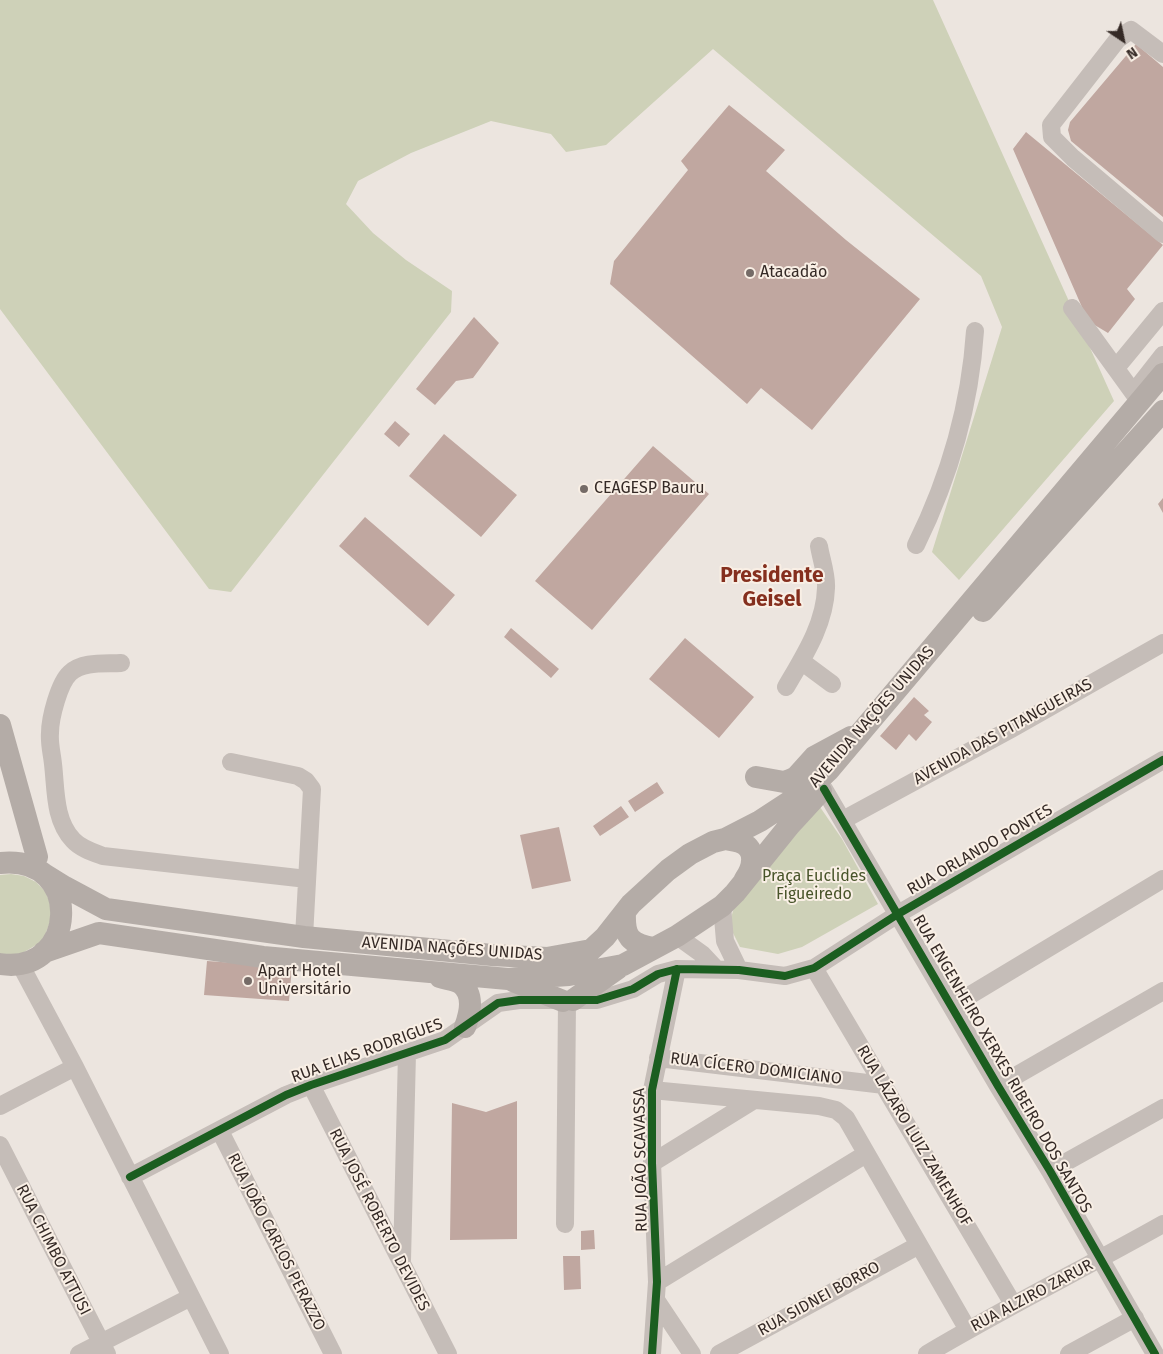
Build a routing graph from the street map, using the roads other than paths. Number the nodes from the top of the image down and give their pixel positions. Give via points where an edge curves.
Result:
1 (1163, 54) edge
2 (1163, 234) edge
3 (1072, 308) dead end
4 (1163, 311) edge
5 (975, 331) dead end
6 (1163, 355) edge
7 (1116, 368) junction
8 (1163, 374) edge
9 (1137, 397) junction
10 (1163, 412) edge
11 (916, 545) dead end
12 (819, 546) dead end
13 (1163, 642) edge
14 (801, 661) junction
15 (121, 663) dead end
16 (832, 684) dead end
17 (786, 687) dead end
18 (0, 725) edge
19 (863, 730) junction
20 (1163, 760) edge
21 (231, 762) dead end
22 (756, 777) dead end
23 (824, 789) junction
24 (843, 820) junction
25 (726, 839) junction
26 (0, 863) edge
27 (37, 870) junction
28 (307, 879) junction
29 (1163, 879) edge
30 (729, 899) junction
31 (625, 913) junction
32 (898, 914) junction
33 (677, 936) junction
34 (304, 937) junction
35 (654, 948) junction
36 (44, 952) junction
37 (10, 964) edge
38 (623, 965) junction
39 (677, 968) junction
40 (814, 968) junction
41 (716, 969) junction
42 (739, 970) junction
43 (425, 972) junction
44 (508, 979) junction
45 (1163, 991) edge
46 (568, 1001) junction
47 (952, 1006) junction
48 (465, 1027) junction
49 (407, 1053) junction
50 (658, 1058) junction
51 (75, 1067) junction
52 (311, 1085) junction
53 (884, 1085) junction
54 (998, 1086) junction
55 (652, 1090) junction
56 (754, 1100) junction
57 (0, 1106) edge
58 (1163, 1108) edge
59 (220, 1131) junction
60 (0, 1145) edge
61 (866, 1154) junction
62 (652, 1163) junction
63 (1050, 1171) junction
64 (130, 1177) junction
65 (564, 1224) dead end
66 (1163, 1224) edge
67 (918, 1245) junction
68 (1100, 1259) junction
69 (402, 1263) junction
70 (657, 1282) junction
71 (191, 1297) junction
72 (656, 1300) junction
73 (1013, 1304) junction
74 (1134, 1318) junction
75 (968, 1330) junction
76 (1156, 1346) edge
77 (104, 1348) edge
78 (79, 1354) edge
79 (220, 1354) edge
80 (332, 1354) edge
81 (448, 1354) edge
82 (652, 1354) edge
83 (692, 1354) edge
84 (719, 1354) edge
85 (927, 1354) edge
86 (1069, 1354) edge

1 - 2 street via 1131,30 1118,39 1051,125 1052,136 1073,158
3 - 7 street
4 - 7 street
5 - 11 street via 973,368 960,431 942,487
6 - 9 street
7 - 9 street
8 - 9 main road, AVENIDA NAÇÕES UNIDAS
9 - 19 main road, AVENIDA NAÇÕES UNIDAS
10 - 23 main road, AVENIDA NAÇÕES UNIDAS
12 - 14 street via 826,586 824,608
13 - 24 street, AVENIDA DAS PITANGUEIRAS
14 - 16 street
14 - 17 street
15 - 28 street via 82,665 70,672 63,682 54,712 50,733 58,810 73,840 102,856
18 - 27 main road via 37,857
19 - 22 main road via 814,757 790,780 784,782
19 - 25 main road, AVENIDA NAÇÕES UNIDAS via 809,789
20 - 32 street, RUA ORLANDO PONTES
21 - 28 street via 298,776 312,789
23 - 24 street, RUA ENGENHEIRO XERXES RIBEIRO DOS SANTOS
23 - 30 main road, AVENIDA NAÇÕES UNIDAS
24 - 32 street, RUA ENGENHEIRO XERXES RIBEIRO DOS SANTOS
25 - 30 main road via 744,843 754,859 750,872
25 - 31 main road, AVENIDA NAÇÕES UNIDAS via 690,854 668,870
26 - 27 main road, AVENIDA NAÇÕES UNIDAS via 15,862
27 - 34 main road, AVENIDA NAÇÕES UNIDAS via 106,909
27 - 36 main road, AVENIDA NAÇÕES UNIDAS via 53,884 62,907 59,932
28 - 34 street
29 - 47 street
30 - 33 main road, AVENIDA NAÇÕES UNIDAS
30 - 42 street via 725,941
31 - 34 main road, AVENIDA NAÇÕES UNIDAS via 591,950 547,958
31 - 35 main road via 624,926 629,939 639,946
32 - 40 street, RUA ORLANDO PONTES
32 - 47 street, RUA ENGENHEIRO XERXES RIBEIRO DOS SANTOS
33 - 35 main road, AVENIDA NAÇÕES UNIDAS
33 - 41 street
35 - 38 main road, AVENIDA NAÇÕES UNIDAS
36 - 37 main road, AVENIDA NAÇÕES UNIDAS via 33,960
36 - 43 main road, AVENIDA NAÇÕES UNIDAS via 99,933 263,957
37 - 51 street
38 - 44 main road, AVENIDA NAÇÕES UNIDAS via 569,975
38 - 46 main road
39 - 41 street, RUA ORLANDO PONTES
39 - 46 street, RUA ELIAS RODRIGUES via 658,974 633,989 597,1000
39 - 50 street, RUA JOÃO SCAVASSA
40 - 42 street, RUA ORLANDO PONTES via 785,976
40 - 53 street, RUA LÁZARO LUIZ ZAMENHOF
41 - 42 street, RUA ORLANDO PONTES
43 - 44 main road, AVENIDA NAÇÕES UNIDAS
43 - 48 main road via 459,983 468,993 471,1009
44 - 46 main road
45 - 54 street
46 - 48 street, RUA ELIAS RODRIGUES via 519,1000 498,1004
46 - 65 street
47 - 54 street, RUA ENGENHEIRO XERXES RIBEIRO DOS SANTOS
48 - 49 street, RUA ELIAS RODRIGUES via 445,1040
49 - 52 street, RUA ELIAS RODRIGUES
49 - 69 street
50 - 53 street, RUA CÍCERO DOMICIANO
50 - 55 street, RUA JOÃO SCAVASSA
51 - 57 street
51 - 64 street
52 - 59 street, RUA ELIAS RODRIGUES
52 - 69 street, RUA JOSÉ ROBERTO DEVIDES
53 - 73 street, RUA LÁZARO LUIZ ZAMENHOF
54 - 63 street, RUA ENGENHEIRO XERXES RIBEIRO DOS SANTOS
55 - 56 street
55 - 62 street, RUA JOÃO SCAVASSA
56 - 61 street via 836,1110 846,1118
56 - 62 street
58 - 63 street
59 - 64 street, RUA ELIAS RODRIGUES
59 - 80 street, RUA JOÃO CARLOS PERAZZO
60 - 77 street, RUA CHIMBO ATTUSI
61 - 67 street
61 - 70 street
62 - 70 street, RUA JOÃO SCAVASSA
63 - 68 street, RUA ENGENHEIRO XERXES RIBEIRO DOS SANTOS
64 - 71 street
66 - 68 street, RUA ALZIRO ZARUR
67 - 75 street
67 - 84 street, RUA SIDNEI BORRO
68 - 73 street, RUA ALZIRO ZARUR
68 - 74 street, RUA ENGENHEIRO XERXES RIBEIRO DOS SANTOS
69 - 81 street, RUA JOSÉ ROBERTO DEVIDES
70 - 72 street, RUA JOÃO SCAVASSA
71 - 77 street
71 - 79 street
72 - 82 street, RUA JOÃO SCAVASSA
72 - 83 street
73 - 75 street, RUA ALZIRO ZARUR
74 - 76 street, RUA ENGENHEIRO XERXES RIBEIRO DOS SANTOS
74 - 86 street
75 - 85 street, RUA ALZIRO ZARUR
77 - 78 street

